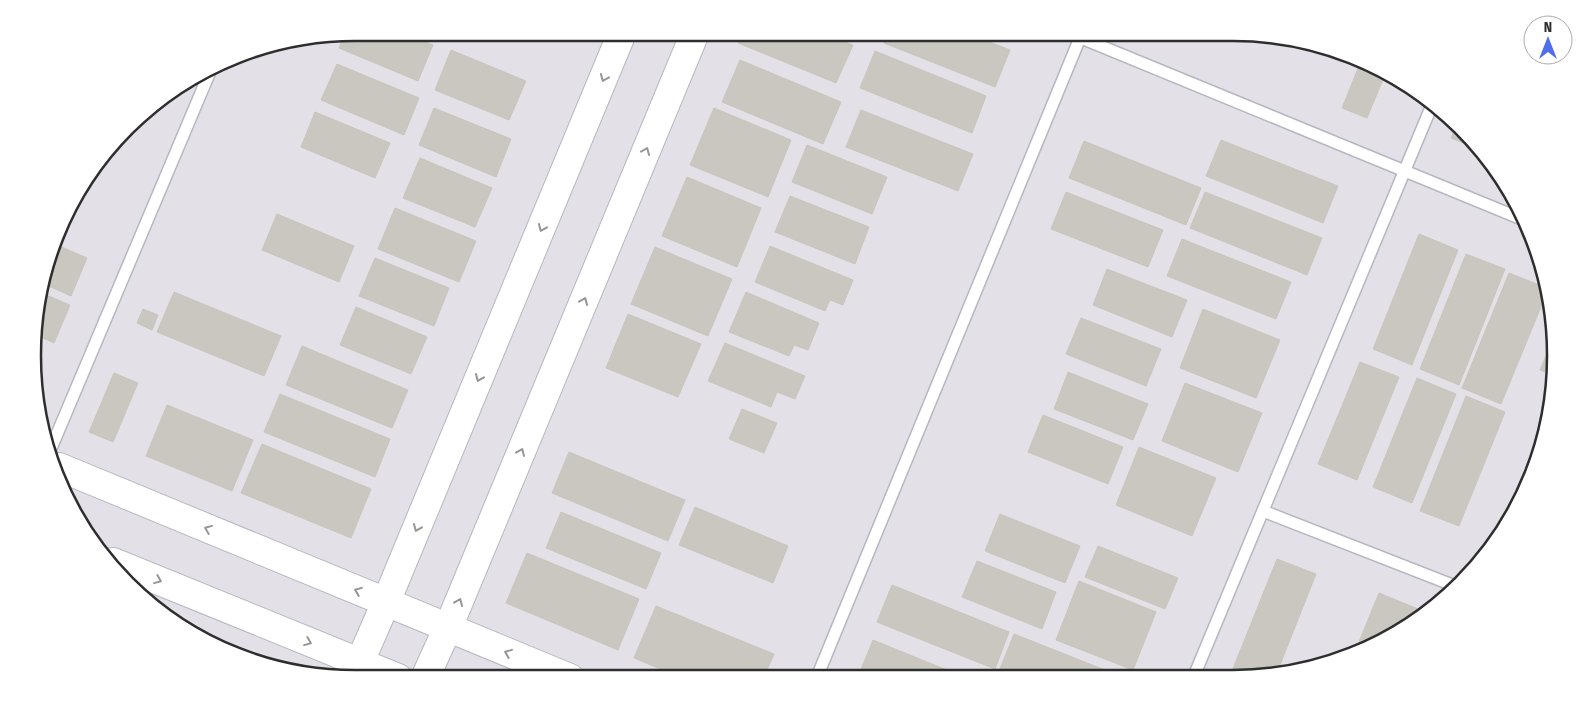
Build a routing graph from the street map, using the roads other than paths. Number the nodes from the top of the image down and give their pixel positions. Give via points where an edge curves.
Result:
1 (618, 41) edge
2 (691, 41) edge
3 (1080, 41) edge
4 (1096, 41) edge
5 (206, 79) edge
6 (1430, 111) edge
7 (1405, 170) junction
8 (1513, 215) edge
9 (54, 442) edge
10 (62, 468) edge
11 (1263, 511) junction
12 (122, 566) edge
13 (1449, 584) edge
14 (386, 602) junction
15 (448, 628) junction
16 (357, 670) edge
17 (429, 670) edge
18 (550, 670) edge
19 (820, 670) edge
20 (1197, 670) edge

1 -> 14 street
15 -> 2 street
3 - 19 lane
4 - 7 lane
5 - 9 lane
6 - 7 lane
7 - 8 lane
7 - 11 lane
14 -> 10 street
11 - 13 lane
11 - 20 lane
12 -> 16 street
14 - 15 street
14 - 16 street
15 - 17 street
18 -> 15 street

